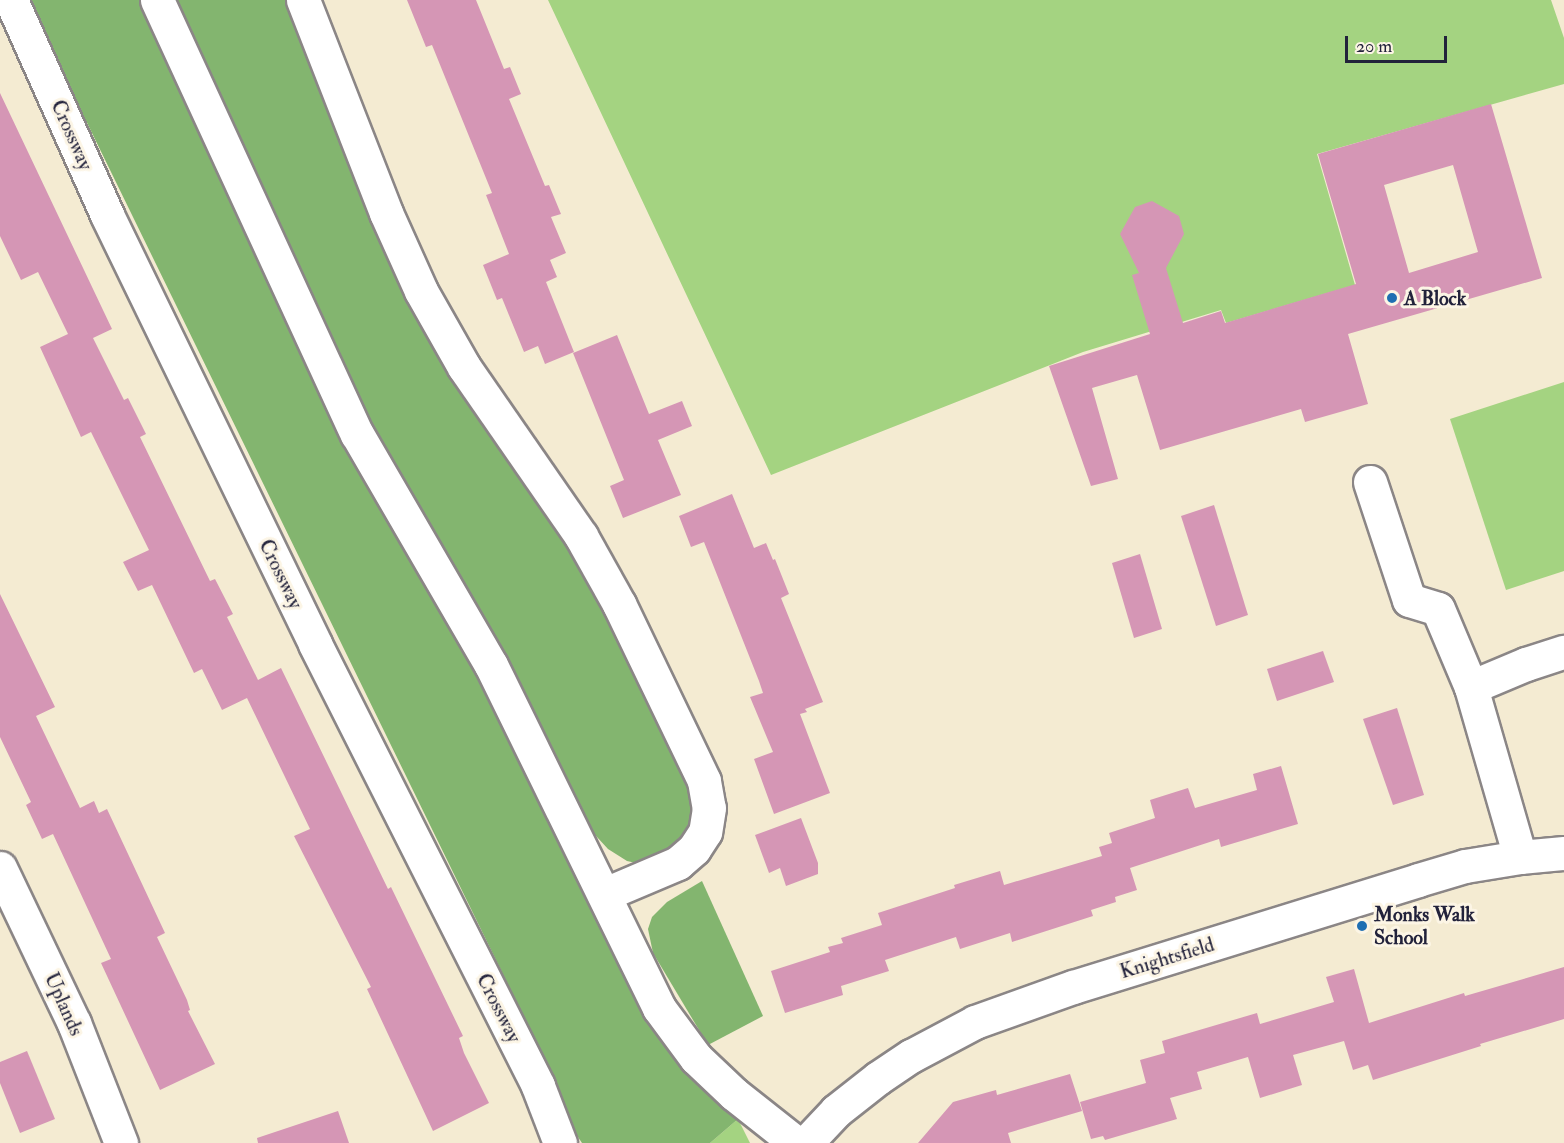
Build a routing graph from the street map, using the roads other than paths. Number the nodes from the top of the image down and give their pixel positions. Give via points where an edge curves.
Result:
1 (11, 0) edge
2 (157, 0) edge
3 (303, 0) edge
4 (1370, 482) dead end
5 (1564, 652) edge
6 (1471, 687) junction
7 (1564, 854) edge
8 (1520, 856) junction
9 (0, 868) edge
10 (605, 894) junction
11 (122, 1143) edge
12 (560, 1143) edge
13 (796, 1143) edge
14 (806, 1143) edge

1 - 12 street, Crossway via 112,225 315,644 538,1086
2 - 10 street via 357,434 491,664
3 - 10 street via 386,213 421,291 464,367 586,546 620,604 704,781 709,808 705,832 694,849 678,863
4 - 6 street via 1408,600 1438,609
5 - 6 street
6 - 8 street
7 - 8 street, Knightsfield
8 - 14 street, Knightsfield via 1418,880 1073,987 975,1022 878,1078
9 - 11 street, Uplands via 74,1023
10 - 13 street via 659,1008 696,1058

